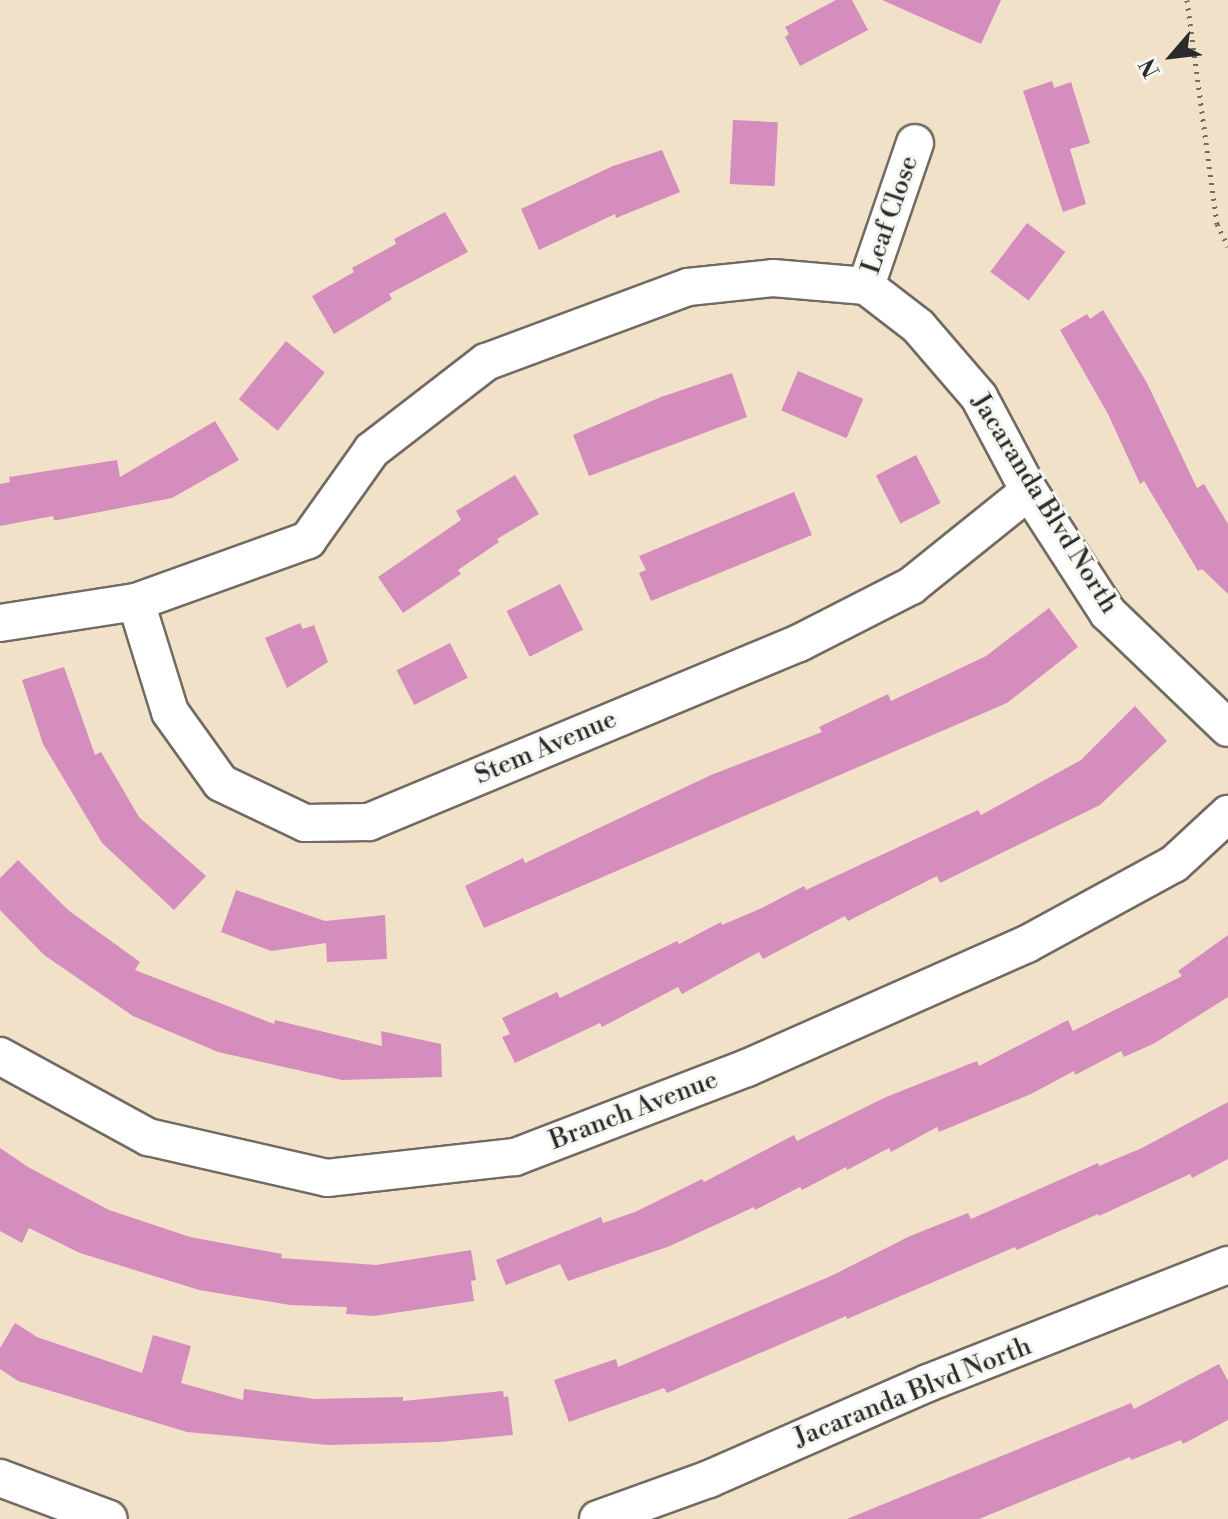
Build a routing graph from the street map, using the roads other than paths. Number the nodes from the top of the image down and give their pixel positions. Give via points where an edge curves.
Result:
1 (915, 143) dead end
2 (866, 286) junction
3 (1029, 491) junction
4 (136, 602) junction
5 (0, 623) edge
6 (1228, 728) edge
7 (1228, 814) edge
8 (0, 1056) edge
9 (1228, 1265) edge
10 (0, 1478) edge
11 (109, 1519) edge
12 (598, 1519) edge

1 - 2 street, Leaf Close
2 - 3 street, Jacaranda Blvd North via 918,326 979,397
2 - 4 street via 773,278 688,287 486,362 372,450 308,540
3 - 4 street, Stem Avenue via 911,586 869,608 799,643 369,822 305,823 221,783 170,712
3 - 6 street, Jacaranda Blvd North via 1108,613
4 - 5 street
7 - 8 street, Branch Avenue via 1174,864 1027,944 747,1068 515,1157 327,1178 148,1137
9 - 12 street, Jacaranda Blvd North via 928,1383 709,1479
10 - 11 street

